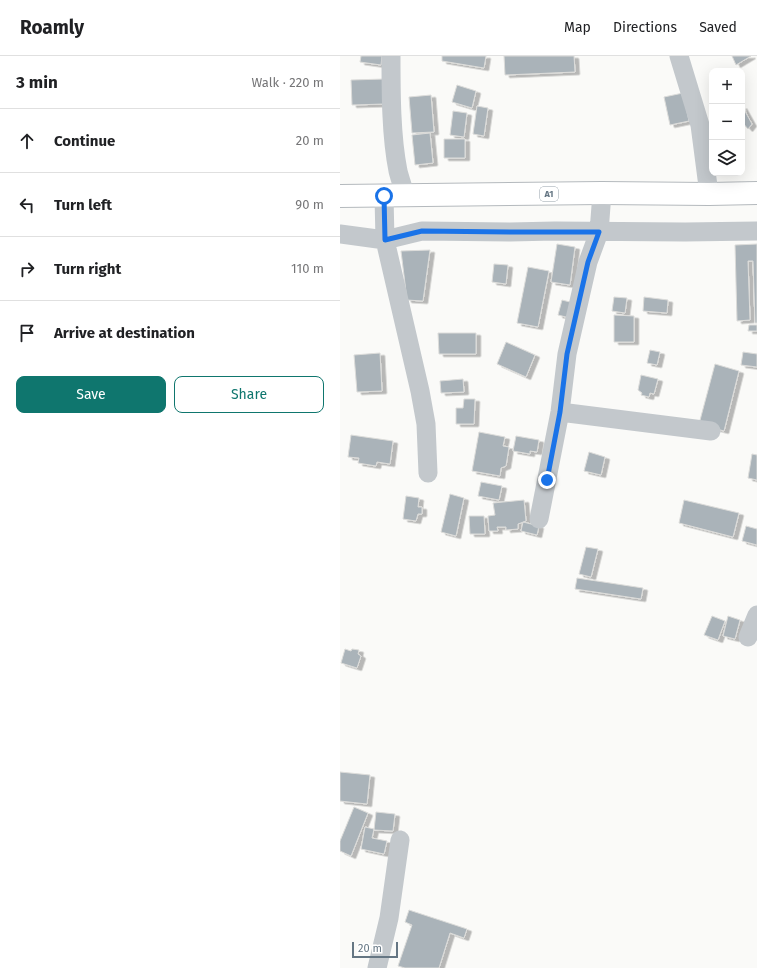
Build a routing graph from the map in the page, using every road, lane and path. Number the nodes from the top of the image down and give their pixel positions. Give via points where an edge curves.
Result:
1 (391, 56) edge
2 (679, 56) edge
3 (602, 193) junction
4 (757, 193) edge
5 (709, 194) junction
6 (405, 195) junction
7 (340, 196) edge
8 (384, 196) junction
9 (757, 231) edge
10 (599, 232) junction
11 (340, 234) edge
12 (385, 240) junction
13 (560, 412) junction
14 (711, 431) dead end
15 (428, 473) dead end
16 (538, 519) dead end
17 (757, 614) edge
18 (748, 637) dead end
19 (400, 840) dead end
20 (377, 968) edge

1 - 6 street via 398,171
2 - 5 street via 700,126
3 - 5 highway, A1
3 - 6 highway, A1
3 - 10 street
4 - 5 highway, A1
6 - 8 highway, A1
7 - 8 highway, A1
8 - 12 street
9 - 10 street
10 - 12 street via 422,231
10 - 13 street via 588,262 567,354
11 - 12 street
12 - 15 street via 420,391 426,424
13 - 14 street
13 - 16 street
17 - 18 street
19 - 20 street via 389,918

